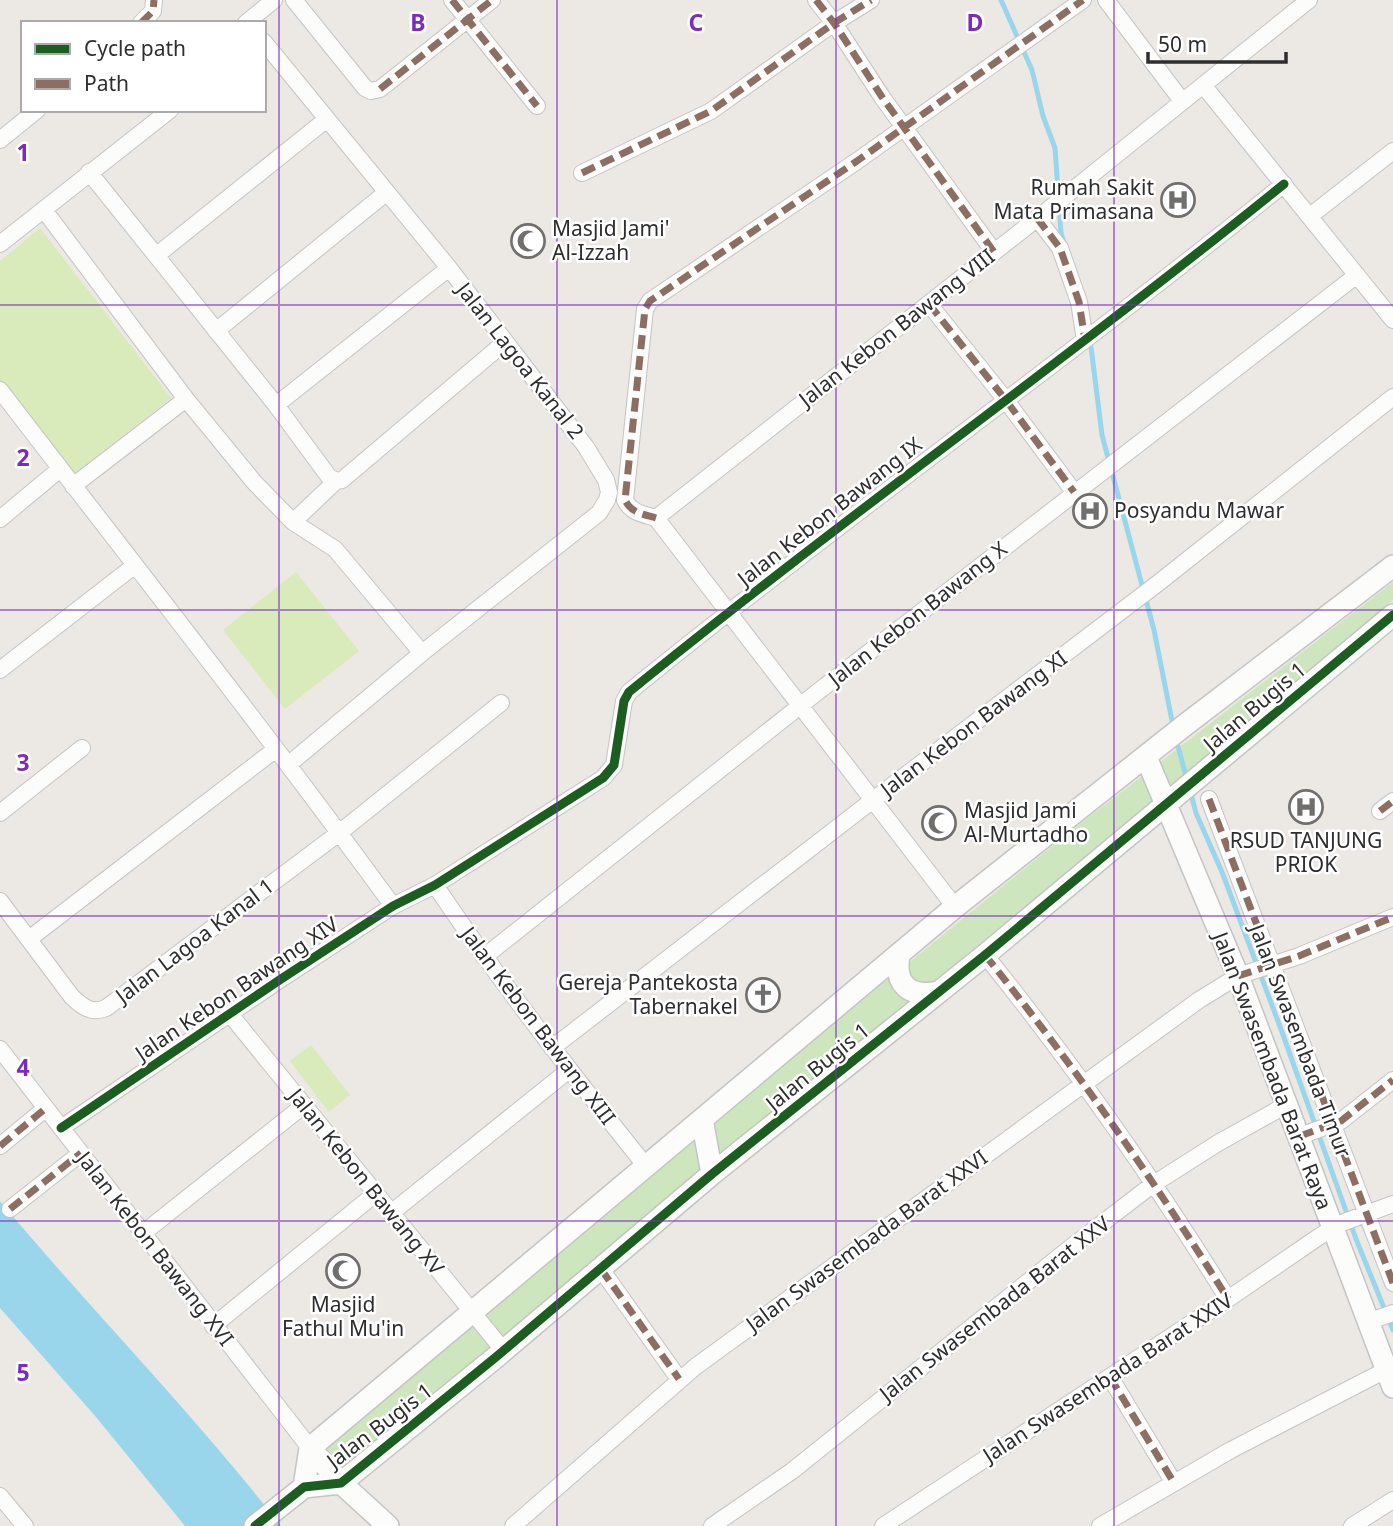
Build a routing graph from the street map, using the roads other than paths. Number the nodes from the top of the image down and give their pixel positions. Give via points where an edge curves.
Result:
1 (154, 0) edge
2 (274, 0) edge
3 (294, 0) edge
4 (452, 0) edge
5 (492, 0) edge
6 (816, 0) edge
7 (871, 0) edge
8 (1083, 0) edge
9 (1106, 0) edge
10 (1309, 0) edge
11 (467, 20) junction
12 (143, 21) edge
13 (248, 21) edge
14 (834, 23) junction
15 (266, 44) edge
16 (1203, 85) junction
17 (1182, 101) junction
18 (537, 106) dead end
19 (35, 112) edge
20 (167, 112) edge
21 (327, 120) junction
22 (904, 126) junction
23 (0, 140) edge
24 (1393, 151) edge
25 (89, 172) junction
26 (582, 173) dead end
27 (1284, 184) junction
28 (387, 192) junction
29 (44, 210) junction
30 (1041, 216) junction
31 (1310, 216) junction
32 (0, 244) edge
33 (994, 251) junction
34 (157, 255) junction
35 (449, 268) junction
36 (1357, 275) junction
37 (929, 304) junction
38 (1393, 320) edge
39 (216, 331) junction
40 (1086, 339) junction
41 (505, 342) junction
42 (0, 390) edge
43 (1393, 397) edge
44 (186, 399) junction
45 (1005, 399) junction
46 (276, 405) junction
47 (60, 468) junction
48 (336, 481) junction
49 (73, 486) junction
50 (1074, 492) junction
51 (656, 518) junction
52 (0, 519) edge
53 (293, 522) junction
54 (134, 566) junction
55 (1393, 566) edge
56 (727, 613) junction
57 (1393, 615) edge
58 (422, 653) junction
59 (0, 670) edge
60 (501, 704) dead end
61 (800, 707) junction
62 (82, 748) dead end
63 (276, 749) junction
64 (1151, 753) junction
65 (288, 765) junction
66 (1209, 799) dead end
67 (873, 800) junction
68 (1171, 800) junction
69 (0, 813) edge
70 (340, 833) junction
71 (435, 885) junction
72 (0, 901) edge
73 (393, 906) junction
74 (955, 907) junction
75 (1393, 917) edge
76 (29, 939) junction
77 (899, 955) junction
78 (985, 955) junction
79 (484, 957) junction
80 (1269, 966) junction
81 (1240, 975) junction
82 (938, 992) junction
83 (229, 1013) junction
84 (552, 1048) junction
85 (0, 1049) edge
86 (569, 1070) junction
87 (1393, 1080) edge
88 (1084, 1083) junction
89 (1288, 1104) junction
90 (303, 1106) junction
91 (46, 1108) junction
92 (702, 1119) junction
93 (1329, 1126) junction
94 (61, 1128) junction
95 (1302, 1135) junction
96 (0, 1146) edge
97 (81, 1153) junction
98 (645, 1165) junction
99 (712, 1174) junction
100 (1152, 1185) junction
101 (376, 1194) junction
102 (1393, 1204) edge
103 (10, 1209) dead end
104 (391, 1213) junction
105 (1362, 1217) junction
106 (1336, 1227) junction
107 (142, 1234) junction
108 (600, 1269) junction
109 (1393, 1283) edge
110 (1228, 1299) junction
111 (471, 1311) junction
112 (1393, 1313) edge
113 (1370, 1321) junction
114 (214, 1326) junction
115 (504, 1351) junction
116 (1110, 1377) junction
117 (1389, 1378) edge
118 (679, 1379) junction
119 (310, 1448) junction
120 (341, 1483) junction
121 (1174, 1483) junction
122 (304, 1487) junction
123 (0, 1496) edge
124 (1393, 1500) edge
125 (25, 1526) edge
126 (256, 1526) edge
127 (388, 1526) edge
128 (513, 1526) edge
129 (712, 1526) edge
130 (883, 1526) edge
131 (1100, 1526) edge
132 (1352, 1526) edge

1 - 12 street via 153,11
2 - 13 street
3 - 11 street via 371,91 380,89
4 - 11 street
5 - 11 street
6 - 14 street
7 - 14 street
8 - 22 street
9 - 17 street
10 - 16 street, Jalan Kebon Bawang VIII
11 - 18 street
14 - 22 street
14 - 26 street via 711,111
15 - 21 street, Jalan Lagoa Kanal 2
16 - 17 street, Jalan Kebon Bawang VIII
16 - 27 street
17 - 30 street, Jalan Kebon Bawang VIII
19 - 23 street
20 - 25 street
21 - 28 street, Jalan Lagoa Kanal 2
21 - 34 street
22 - 33 street
22 - 51 street via 650,301 645,309 625,499 634,511
24 - 31 street
25 - 29 street
25 - 34 street
27 - 31 street
27 - 40 street, Jalan Kebon Bawang IX
28 - 35 street, Jalan Lagoa Kanal 2
28 - 39 street
29 - 32 street
29 - 44 street
30 - 33 street, Jalan Kebon Bawang VIII
30 - 40 street via 1060,248
31 - 36 street
33 - 37 street, Jalan Kebon Bawang VIII
34 - 39 street
35 - 41 street, Jalan Lagoa Kanal 2
35 - 46 street
36 - 38 street
36 - 50 street, Jalan Kebon Bawang X
37 - 45 street
37 - 51 street, Jalan Kebon Bawang VIII
39 - 46 street
40 - 45 street, Jalan Kebon Bawang IX
41 - 48 street
41 - 58 street, Jalan Lagoa Kanal 2 via 586,447 606,480 607,500 599,513
42 - 47 street
43 - 67 street, Jalan Kebon Bawang XI
44 - 49 street
44 - 53 street
45 - 50 street
45 - 56 street, Jalan Kebon Bawang IX
46 - 48 street
47 - 49 street
47 - 52 street
48 - 53 street
49 - 54 street
50 - 61 street, Jalan Kebon Bawang X
51 - 56 street
53 - 58 street via 335,550
54 - 59 street
54 - 63 street
55 - 64 street, Jalan Bugis 1
56 - 61 street
56 - 71 street, Jalan Kebon Bawang IX via 629,692 614,765 603,778
57 - 68 street, Jalan Bugis 1
58 - 65 street, Jalan Lagoa Kanal 2
60 - 70 street
61 - 67 street
61 - 79 street, Jalan Kebon Bawang X
62 - 69 street
63 - 65 street
63 - 76 street
64 - 68 street, Jalan Swasembada Barat Raya
64 - 74 street, Jalan Bugis 1
65 - 70 street
66 - 80 street, Jalan Swasembada Timur
67 - 74 street
67 - 84 street, Jalan Kebon Bawang XI
68 - 78 street, Jalan Bugis 1
68 - 81 street, Jalan Swasembada Barat Raya
70 - 73 street
70 - 76 street, Jalan Lagoa Kanal 1 via 98,1011 83,1007 72,997
71 - 73 street, Jalan Kebon Bawang XIV
71 - 79 street, Jalan Kebon Bawang XIII
72 - 76 street, Jalan Lagoa Kanal 1
73 - 83 street, Jalan Kebon Bawang XIV
74 - 77 street, Jalan Bugis 1
75 - 80 street, Jalan Swasembada Barat XXVI
77 - 82 street via 901,982 911,992
77 - 92 street, Jalan Bugis 1
78 - 82 street, Jalan Bugis 1
78 - 88 street
79 - 84 street, Jalan Kebon Bawang XIII
80 - 81 street, Jalan Swasembada Barat XXVI
80 - 93 street, Jalan Swasembada Timur
81 - 88 street, Jalan Swasembada Barat XXVI
81 - 89 street, Jalan Swasembada Barat Raya
82 - 99 street, Jalan Bugis 1
83 - 90 street, Jalan Kebon Bawang XV
83 - 94 street, Jalan Kebon Bawang XIV
84 - 86 street, Jalan Kebon Bawang XIII
85 - 91 street, Jalan Kebon Bawang XVI
86 - 98 street, Jalan Kebon Bawang XIII
86 - 104 street
87 - 93 street
88 - 100 street
88 - 118 street, Jalan Swasembada Barat XXVI
89 - 95 street, Jalan Swasembada Barat Raya
89 - 100 street, Jalan Swasembada Barat XXV
90 - 101 street, Jalan Kebon Bawang XV
90 - 107 street
91 - 94 street, Jalan Kebon Bawang XVI
91 - 96 street
92 - 98 street, Jalan Bugis 1
92 - 99 street
93 - 95 street
93 - 105 street, Jalan Swasembada Timur
94 - 97 street, Jalan Kebon Bawang XVI
95 - 106 street, Jalan Swasembada Barat Raya
97 - 103 street
97 - 107 street, Jalan Kebon Bawang XVI
98 - 111 street, Jalan Bugis 1
99 - 108 street, Jalan Bugis 1
100 - 110 street
100 - 129 street, Jalan Swasembada Barat XXV via 792,1471
101 - 104 street, Jalan Kebon Bawang XV
101 - 114 street
102 - 105 street, Jalan Swasembada Barat XXIV
104 - 111 street, Jalan Kebon Bawang XV
105 - 106 street, Jalan Swasembada Barat XXIV
105 - 109 street, Jalan Swasembada Timur
106 - 110 street, Jalan Swasembada Barat XXIV
106 - 113 street, Jalan Swasembada Barat Raya
107 - 114 street, Jalan Kebon Bawang XVI
108 - 115 street, Jalan Bugis 1
108 - 118 street
110 - 116 street, Jalan Swasembada Barat XXIV
111 - 115 street, Jalan Kebon Bawang XV
111 - 119 street, Jalan Bugis 1
112 - 113 street
113 - 117 street, Jalan Swasembada Barat Raya
114 - 119 street, Jalan Kebon Bawang XVI
115 - 120 street, Jalan Bugis 1
116 - 121 street
116 - 130 street, Jalan Swasembada Barat XXIV
117 - 121 street via 1231,1450
118 - 128 street, Jalan Swasembada Barat XXVI
119 - 120 street
119 - 122 street, Jalan Bugis 1
120 - 122 street, Jalan Bugis 1
120 - 127 street
121 - 131 street
122 - 126 street
123 - 125 street
124 - 132 street

